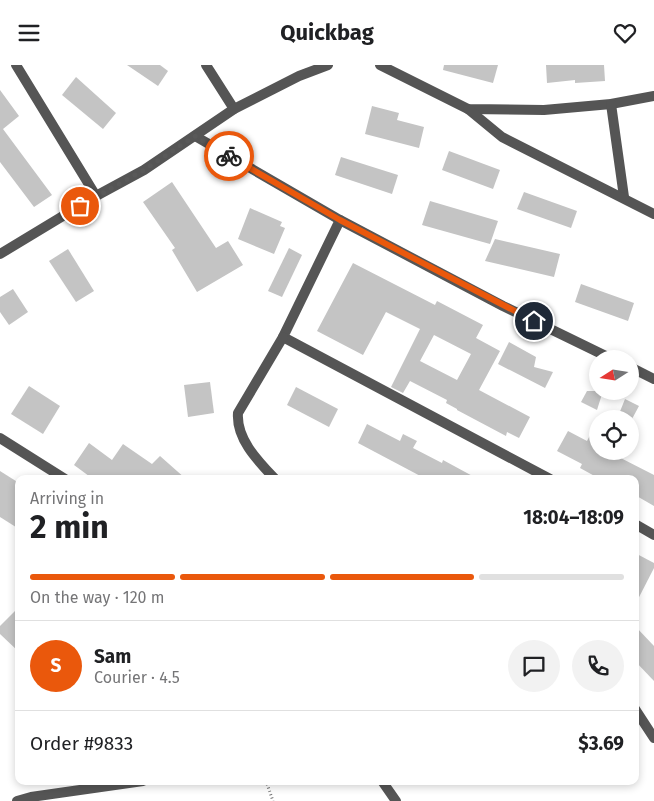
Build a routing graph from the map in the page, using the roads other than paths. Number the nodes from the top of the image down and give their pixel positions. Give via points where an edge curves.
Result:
1 (16, 65) edge
2 (206, 65) edge
3 (300, 65) edge
4 (328, 65) edge
5 (380, 65) edge
6 (299, 77) junction
7 (654, 96) edge
8 (611, 104) junction
9 (234, 109) junction
10 (468, 109) junction
11 (195, 136) junction
12 (96, 196) junction
13 (624, 197) junction
14 (654, 214) edge
15 (340, 220) junction
16 (0, 254) edge
17 (283, 337) junction
18 (593, 350) edge
19 (639, 372) edge
20 (654, 379) edge
21 (0, 438) edge
22 (59, 475) edge
23 (271, 475) edge
24 (542, 475) edge
25 (639, 526) edge
26 (654, 535) edge
27 (639, 715) edge
28 (654, 738) edge
29 (115, 785) edge
30 (385, 785) edge
31 (17, 801) edge
32 (396, 801) edge

1 - 12 street
2 - 9 street
3 - 6 street
4 - 6 street
5 - 10 street
6 - 9 street
7 - 8 street
8 - 10 street via 544,110
8 - 13 street
9 - 11 street
10 - 13 street via 502,137
11 - 12 street via 144,170
11 - 15 street
12 - 16 street
13 - 14 street
15 - 17 street
15 - 18 street
17 - 23 street via 238,413 237,423 241,437
17 - 24 street
19 - 20 street
21 - 22 street
25 - 26 street
27 - 28 street
29 - 31 street
30 - 32 street

